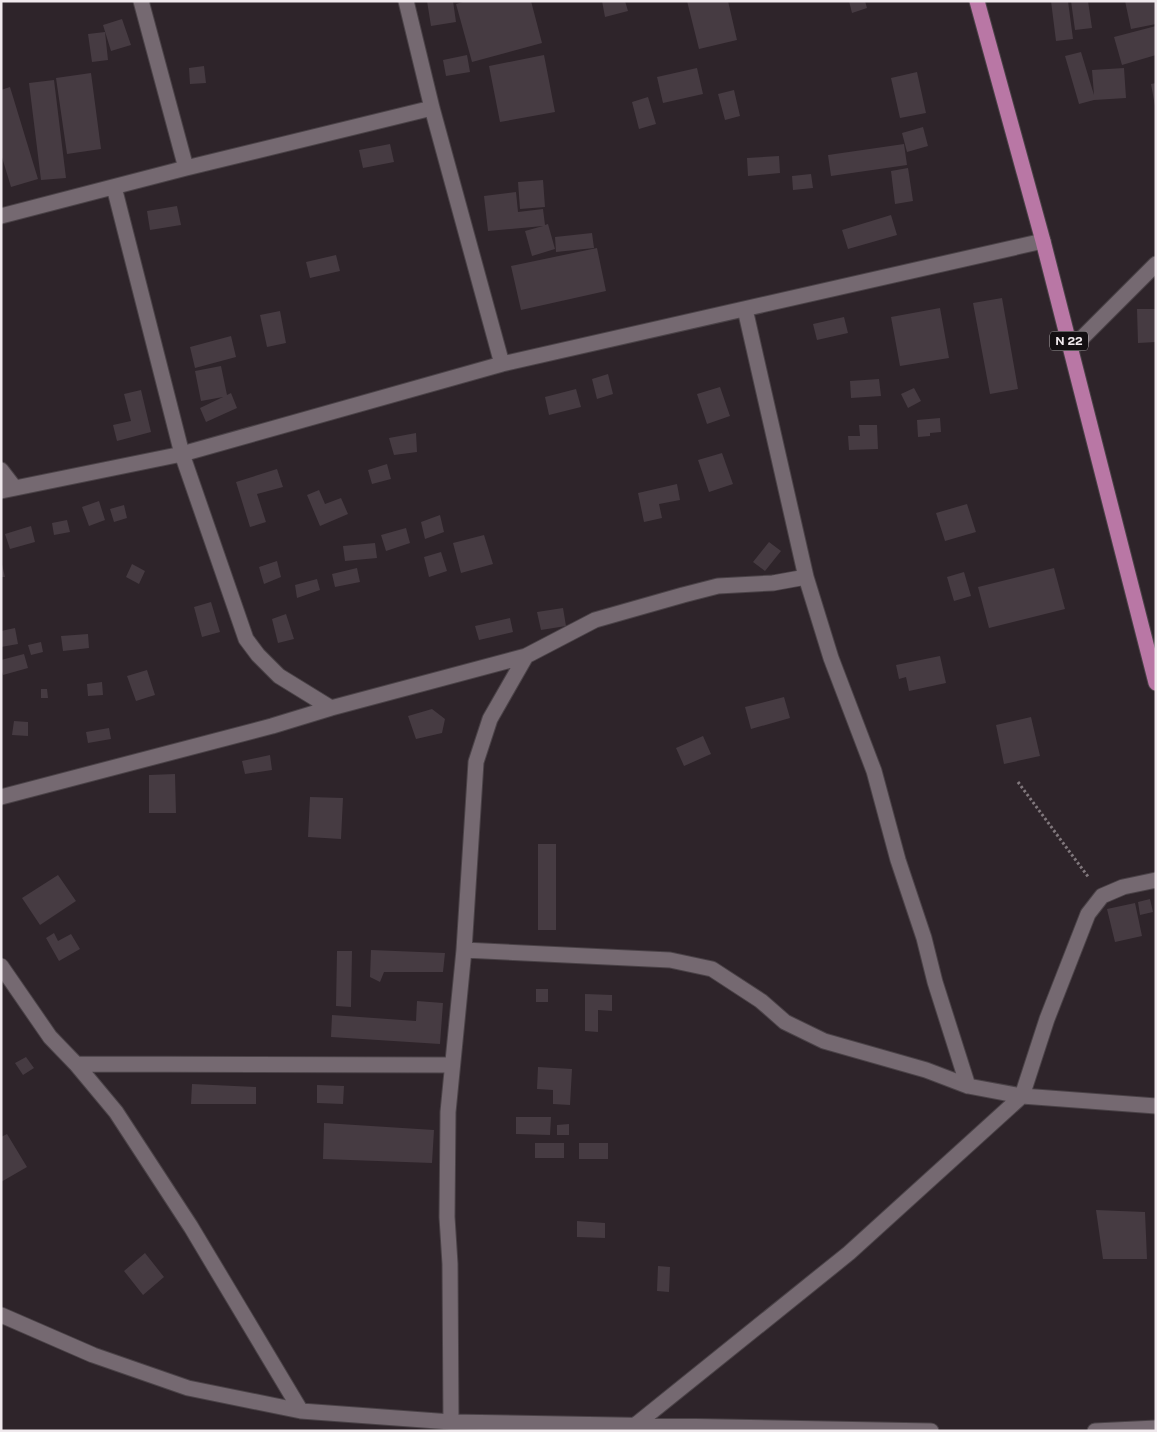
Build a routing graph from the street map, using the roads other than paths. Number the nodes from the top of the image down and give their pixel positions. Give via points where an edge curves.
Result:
1 (141, 1) edge
2 (406, 1) edge
3 (977, 1) edge
4 (432, 108) junction
5 (186, 168) junction
6 (114, 187) junction
7 (1, 216) edge
8 (1043, 241) junction
9 (1156, 264) edge
10 (745, 309) junction
11 (1071, 349) junction
12 (502, 364) junction
13 (182, 454) junction
14 (1, 470) edge
15 (7, 489) edge
16 (806, 576) junction
17 (526, 656) junction
18 (1156, 683) edge
19 (331, 708) junction
20 (1, 797) edge
21 (1156, 880) edge
22 (464, 950) junction
23 (1, 966) edge
24 (76, 1064) junction
25 (452, 1065) junction
26 (968, 1086) junction
27 (1022, 1096) junction
28 (1156, 1106) edge
29 (1, 1315) edge
30 (301, 1411) junction
31 (451, 1422) junction
32 (634, 1426) junction
33 (533, 1427) edge
34 (1156, 1428) edge
35 (931, 1431) edge
36 (1095, 1431) edge

1 - 5 street
2 - 4 street
3 - 8 main road, N 22
4 - 5 street
4 - 12 street
5 - 6 street
6 - 7 street
6 - 13 street
8 - 10 street
8 - 11 main road, N 22
9 - 11 street
10 - 12 street
10 - 16 street
11 - 18 main road, N 22
12 - 13 street
13 - 15 street
13 - 19 street via 246,639 278,676
14 - 15 street
16 - 17 street via 772,583 718,586 595,620
16 - 26 street via 830,658 874,771
17 - 19 street
17 - 22 street via 490,719 476,762
19 - 20 street
21 - 27 street via 1123,887 1102,896 1088,914 1047,1019
22 - 25 street
22 - 26 street via 670,960 712,969 761,1001 785,1022 824,1040
23 - 24 street via 50,1037
24 - 25 street
24 - 30 street via 116,1112 191,1228
25 - 31 street via 447,1217
26 - 27 street
27 - 28 street
27 - 32 street via 849,1253
29 - 30 street via 93,1355 188,1388
30 - 31 street
31 - 33 street
32 - 33 street
32 - 35 street
34 - 36 street

